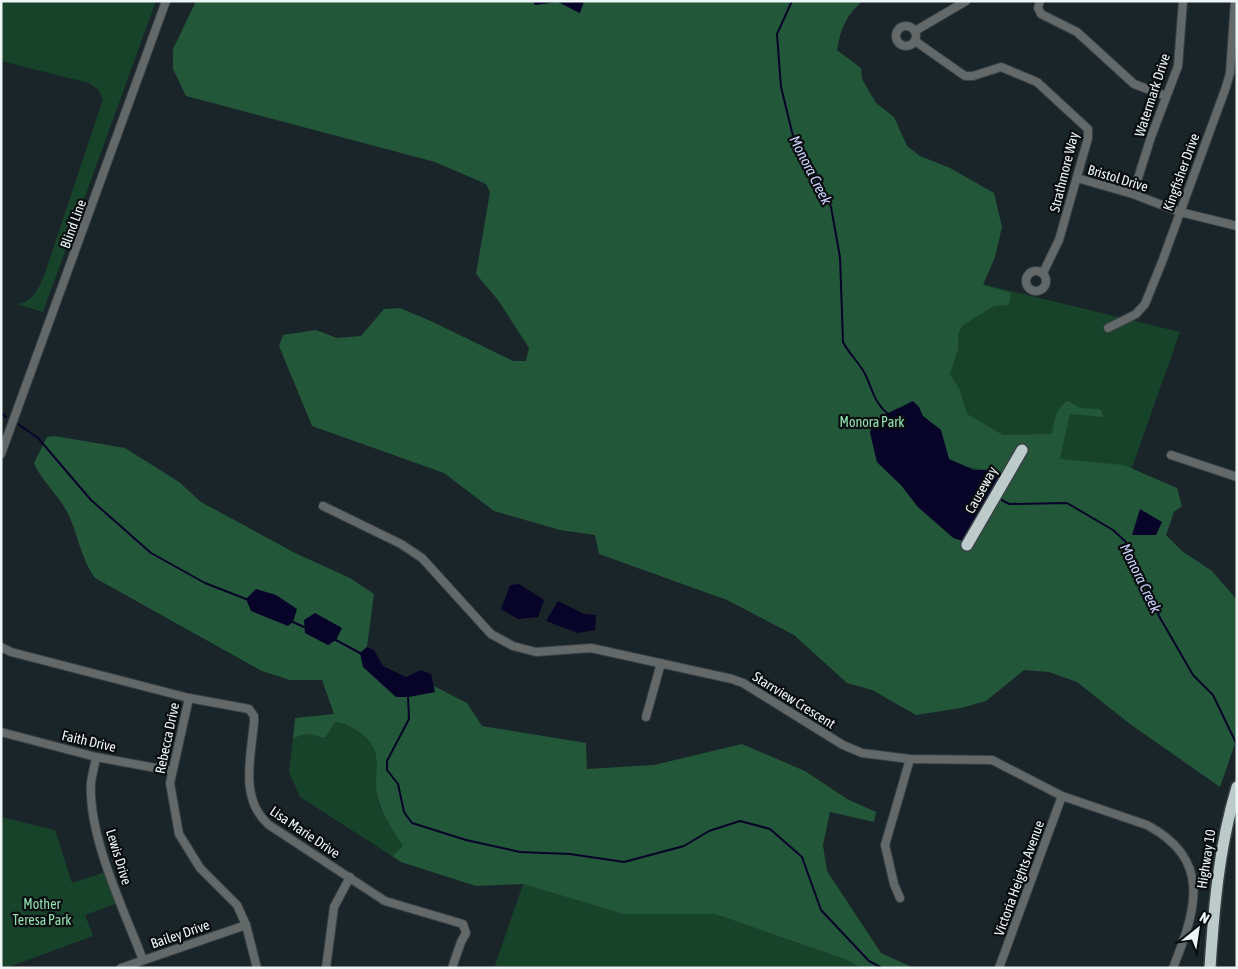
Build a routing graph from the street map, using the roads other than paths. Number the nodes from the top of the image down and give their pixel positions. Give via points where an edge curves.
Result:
1 (166, 1) edge
2 (966, 1) edge
3 (1040, 1) edge
4 (1182, 1) edge
5 (1234, 1) edge
6 (915, 31) junction
7 (915, 41) junction
8 (1166, 96) junction
9 (1077, 178) junction
10 (1133, 194) junction
11 (1180, 212) junction
12 (1237, 226) edge
13 (1043, 273) dead end
14 (1108, 328) dead end
15 (1022, 450) dead end
16 (1, 454) edge
17 (1171, 455) dead end
18 (1237, 477) edge
19 (323, 506) dead end
20 (967, 545) dead end
21 (1, 647) edge
22 (661, 662) junction
23 (189, 698) junction
24 (646, 717) dead end
25 (1, 732) edge
26 (96, 757) junction
27 (910, 759) junction
28 (172, 771) junction
29 (1237, 786) edge
30 (1062, 796) junction
31 (350, 877) junction
32 (900, 898) dead end
33 (246, 924) junction
34 (143, 960) junction
35 (121, 968) edge
36 (256, 968) edge
37 (326, 968) edge
38 (452, 968) edge
39 (999, 968) edge
40 (1174, 968) edge
41 (1210, 968) edge

1 - 16 street, Blind Line
2 - 6 street, Strathmore Way
3 - 8 street via 1038,8 1041,14 1077,32 1134,84
4 - 8 street, Watermark Drive via 1178,66
5 - 11 street, Kingfisher Drive via 1230,73
6 - 7 street
6 - 7 street, Strathmore Way via 909,26 902,26 896,37 904,46
7 - 9 street, Strathmore Way via 965,76 1003,67 1042,86 1088,128
8 - 10 street, Watermark Drive
9 - 10 street, Bristol Drive
9 - 13 street, Strathmore Way via 1059,240
10 - 11 street, Bristol Drive
11 - 12 street, Bristol Drive
11 - 14 street, Kingfisher Drive via 1145,304 1136,314
15 - 20 highway, Causeway
17 - 18 street
19 - 22 street, Starrview Crescent via 402,544 422,558 491,634 513,646 536,652 590,648
21 - 23 street, Lisa Marie Drive
22 - 24 street
22 - 27 street, Starrview Crescent via 743,683 854,750
23 - 28 street, Rebecca Drive
23 - 31 street, Lisa Marie Drive via 251,711 254,716 249,771 253,806 269,825
25 - 26 street, Faith Drive
26 - 28 street, Faith Drive
26 - 34 street, Lewis Drive via 91,783 99,836 111,878
27 - 30 street, Starrview Crescent via 992,760
27 - 32 street via 885,845
28 - 33 street, Rebecca Drive via 171,795 179,834 200,868 236,905
29 - 41 highway, Highway 10 via 1221,853
30 - 39 street, Victoria Heights Avenue
30 - 40 street, Starrview Crescent via 1147,825 1165,835 1184,856 1195,886 1192,912
31 - 37 street via 334,907
31 - 38 street, Lisa Marie Drive via 385,901 462,924 466,933
33 - 34 street, Bailey Drive
33 - 36 street, Rebecca Drive
34 - 35 street, Bailey Drive

